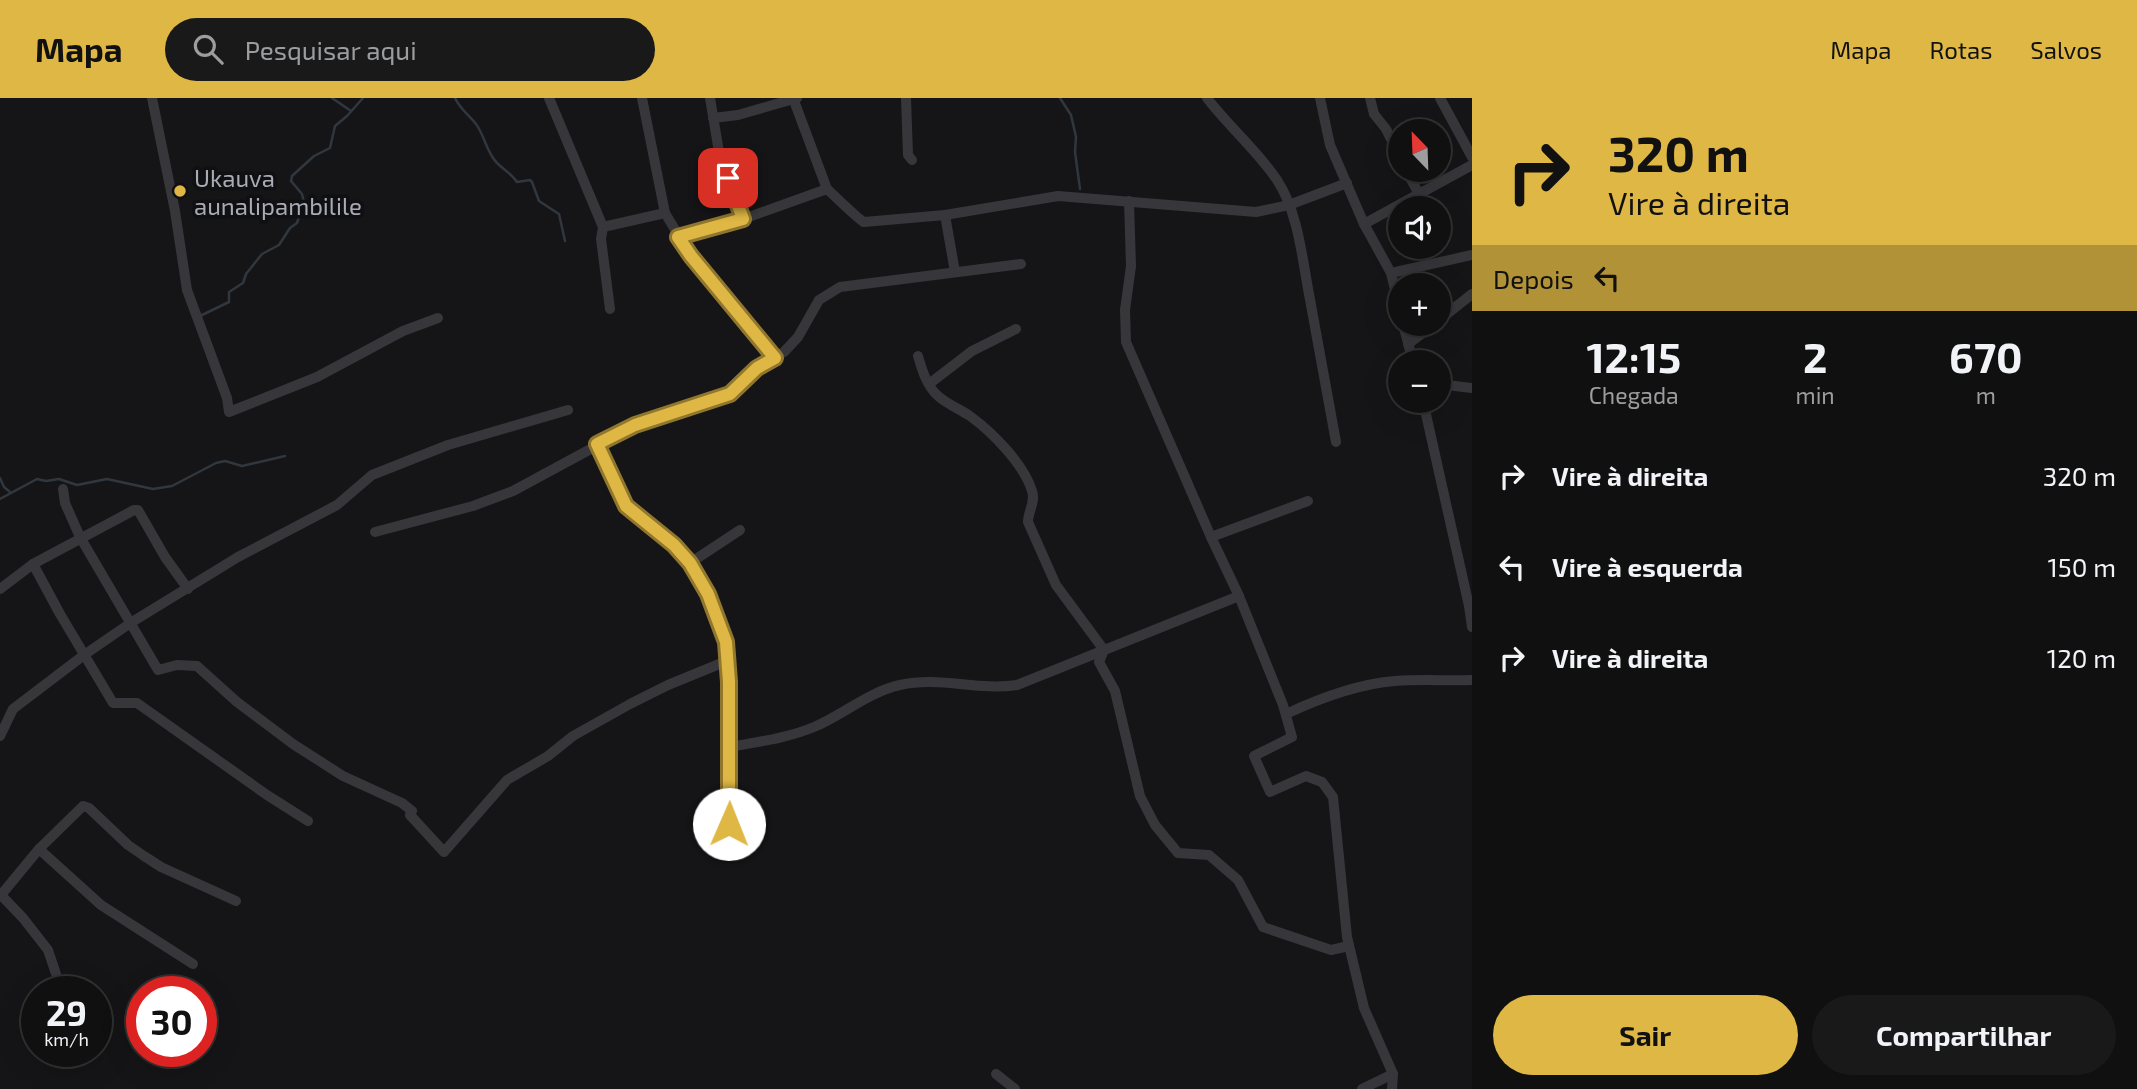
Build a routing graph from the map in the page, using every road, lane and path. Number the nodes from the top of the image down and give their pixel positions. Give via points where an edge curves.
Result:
1 (152, 98) edge
2 (549, 98) edge
3 (642, 98) edge
4 (710, 98) edge
5 (795, 98) edge
6 (905, 98) edge
7 (1207, 98) edge
8 (1320, 98) edge
9 (1370, 98) edge
10 (1440, 98) edge
11 (713, 118) junction
12 (1388, 133) edge
13 (1472, 157) edge
14 (912, 160) dead end
15 (1472, 165) edge
16 (1412, 182) edge
17 (1347, 183) junction
18 (827, 189) junction
19 (1419, 194) junction
20 (1129, 201) junction
21 (1289, 205) junction
22 (665, 213) junction
23 (945, 215) junction
24 (743, 219) junction
25 (1364, 224) junction
26 (603, 227) junction
27 (678, 237) junction
28 (1472, 255) edge
29 (1021, 264) dead end
30 (955, 272) junction
31 (1391, 273) joint
32 (1472, 294) edge
33 (610, 309) dead end
34 (1451, 311) edge
35 (438, 318) dead end
36 (1016, 329) dead end
37 (1406, 336) edge
38 (1419, 336) edge
39 (1408, 344) junction
40 (1410, 350) edge
41 (918, 356) dead end
42 (775, 358) junction
43 (929, 384) junction
44 (1451, 386) edge
45 (1472, 388) edge
46 (568, 410) dead end
47 (1426, 413) edge
48 (1336, 442) dead end
49 (597, 444) junction
50 (63, 489) dead end
51 (1308, 501) dead end
52 (740, 530) dead end
53 (376, 532) dead end
54 (80, 537) junction
55 (1211, 537) junction
56 (690, 563) junction
57 (33, 564) junction
58 (0, 589) edge
59 (188, 589) junction
60 (1239, 596) junction
61 (1471, 605) edge
62 (132, 622) junction
63 (1472, 627) edge
64 (1104, 650) junction
65 (84, 655) junction
66 (729, 660) junction
67 (1472, 680) edge
68 (1286, 714) junction
69 (0, 736) edge
70 (730, 747) junction
71 (308, 821) dead end
72 (729, 824) dead end
73 (39, 849) junction
74 (0, 895) edge
75 (236, 901) dead end
76 (1349, 946) junction
77 (193, 964) dead end
78 (56, 974) dead end
79 (996, 1074) dead end
80 (1393, 1074) junction
81 (1015, 1089) edge
82 (1362, 1089) edge
83 (1392, 1089) edge

1 - 35 street via 187,290 229,412 317,377 403,331
2 - 26 street
3 - 22 street
4 - 11 street
5 - 11 street
5 - 18 street
6 - 14 street
7 - 21 street via 1278,181
8 - 17 street via 1330,145
9 - 12 street via 1374,114
10 - 13 street
11 - 24 street via 720,158
15 - 19 street
16 - 19 street
17 - 21 street
17 - 25 street
18 - 23 street via 864,222
18 - 24 street
19 - 25 street
20 - 21 street via 1256,212
20 - 23 street via 1058,196
20 - 55 street via 1126,342
21 - 48 street
22 - 26 street
22 - 27 street
23 - 30 street
24 - 27 street
25 - 31 street
26 - 33 street
27 - 42 street
28 - 31 street
29 - 30 street
30 - 42 street via 830,291 819,300 797,337
32 - 34 street
36 - 43 street via 972,351
37 - 39 street
38 - 39 street
39 - 40 street
41 - 43 street
42 - 49 street via 730,394 635,425
43 - 64 street via 938,396 992,434 1021,470 1034,500 1028,522 1056,585
44 - 45 street
46 - 59 street via 448,445 372,475 337,505
47 - 61 street
49 - 53 street via 513,491
49 - 56 street via 626,506
50 - 54 street
51 - 55 street
52 - 56 street
54 - 57 street
54 - 59 street via 138,510
54 - 62 street
55 - 60 street
56 - 66 street via 708,594
57 - 58 street
57 - 65 street
59 - 62 street
60 - 64 street
60 - 68 street
61 - 63 street
62 - 65 street
62 - 66 street via 158,670 197,666 293,744 343,776 402,803 444,852 507,780 630,704
64 - 70 street via 1017,685 996,688 922,681 897,686 873,694 813,728
64 - 76 street via 1099,662 1115,691 1140,796 1155,825 1178,853 1209,855 1238,880 1264,927 1331,950
65 - 69 street via 13,709
65 - 71 street via 113,703 137,704
66 - 70 street
67 - 68 street via 1365,686 1312,701
68 - 76 street via 1292,737 1254,756 1270,792 1306,776 1322,782 1333,797
70 - 72 street
73 - 74 street
73 - 75 street via 83,806 161,867
73 - 77 street via 101,905
74 - 78 street via 48,950
76 - 80 street via 1364,1008
79 - 81 street
80 - 82 street
80 - 83 street

